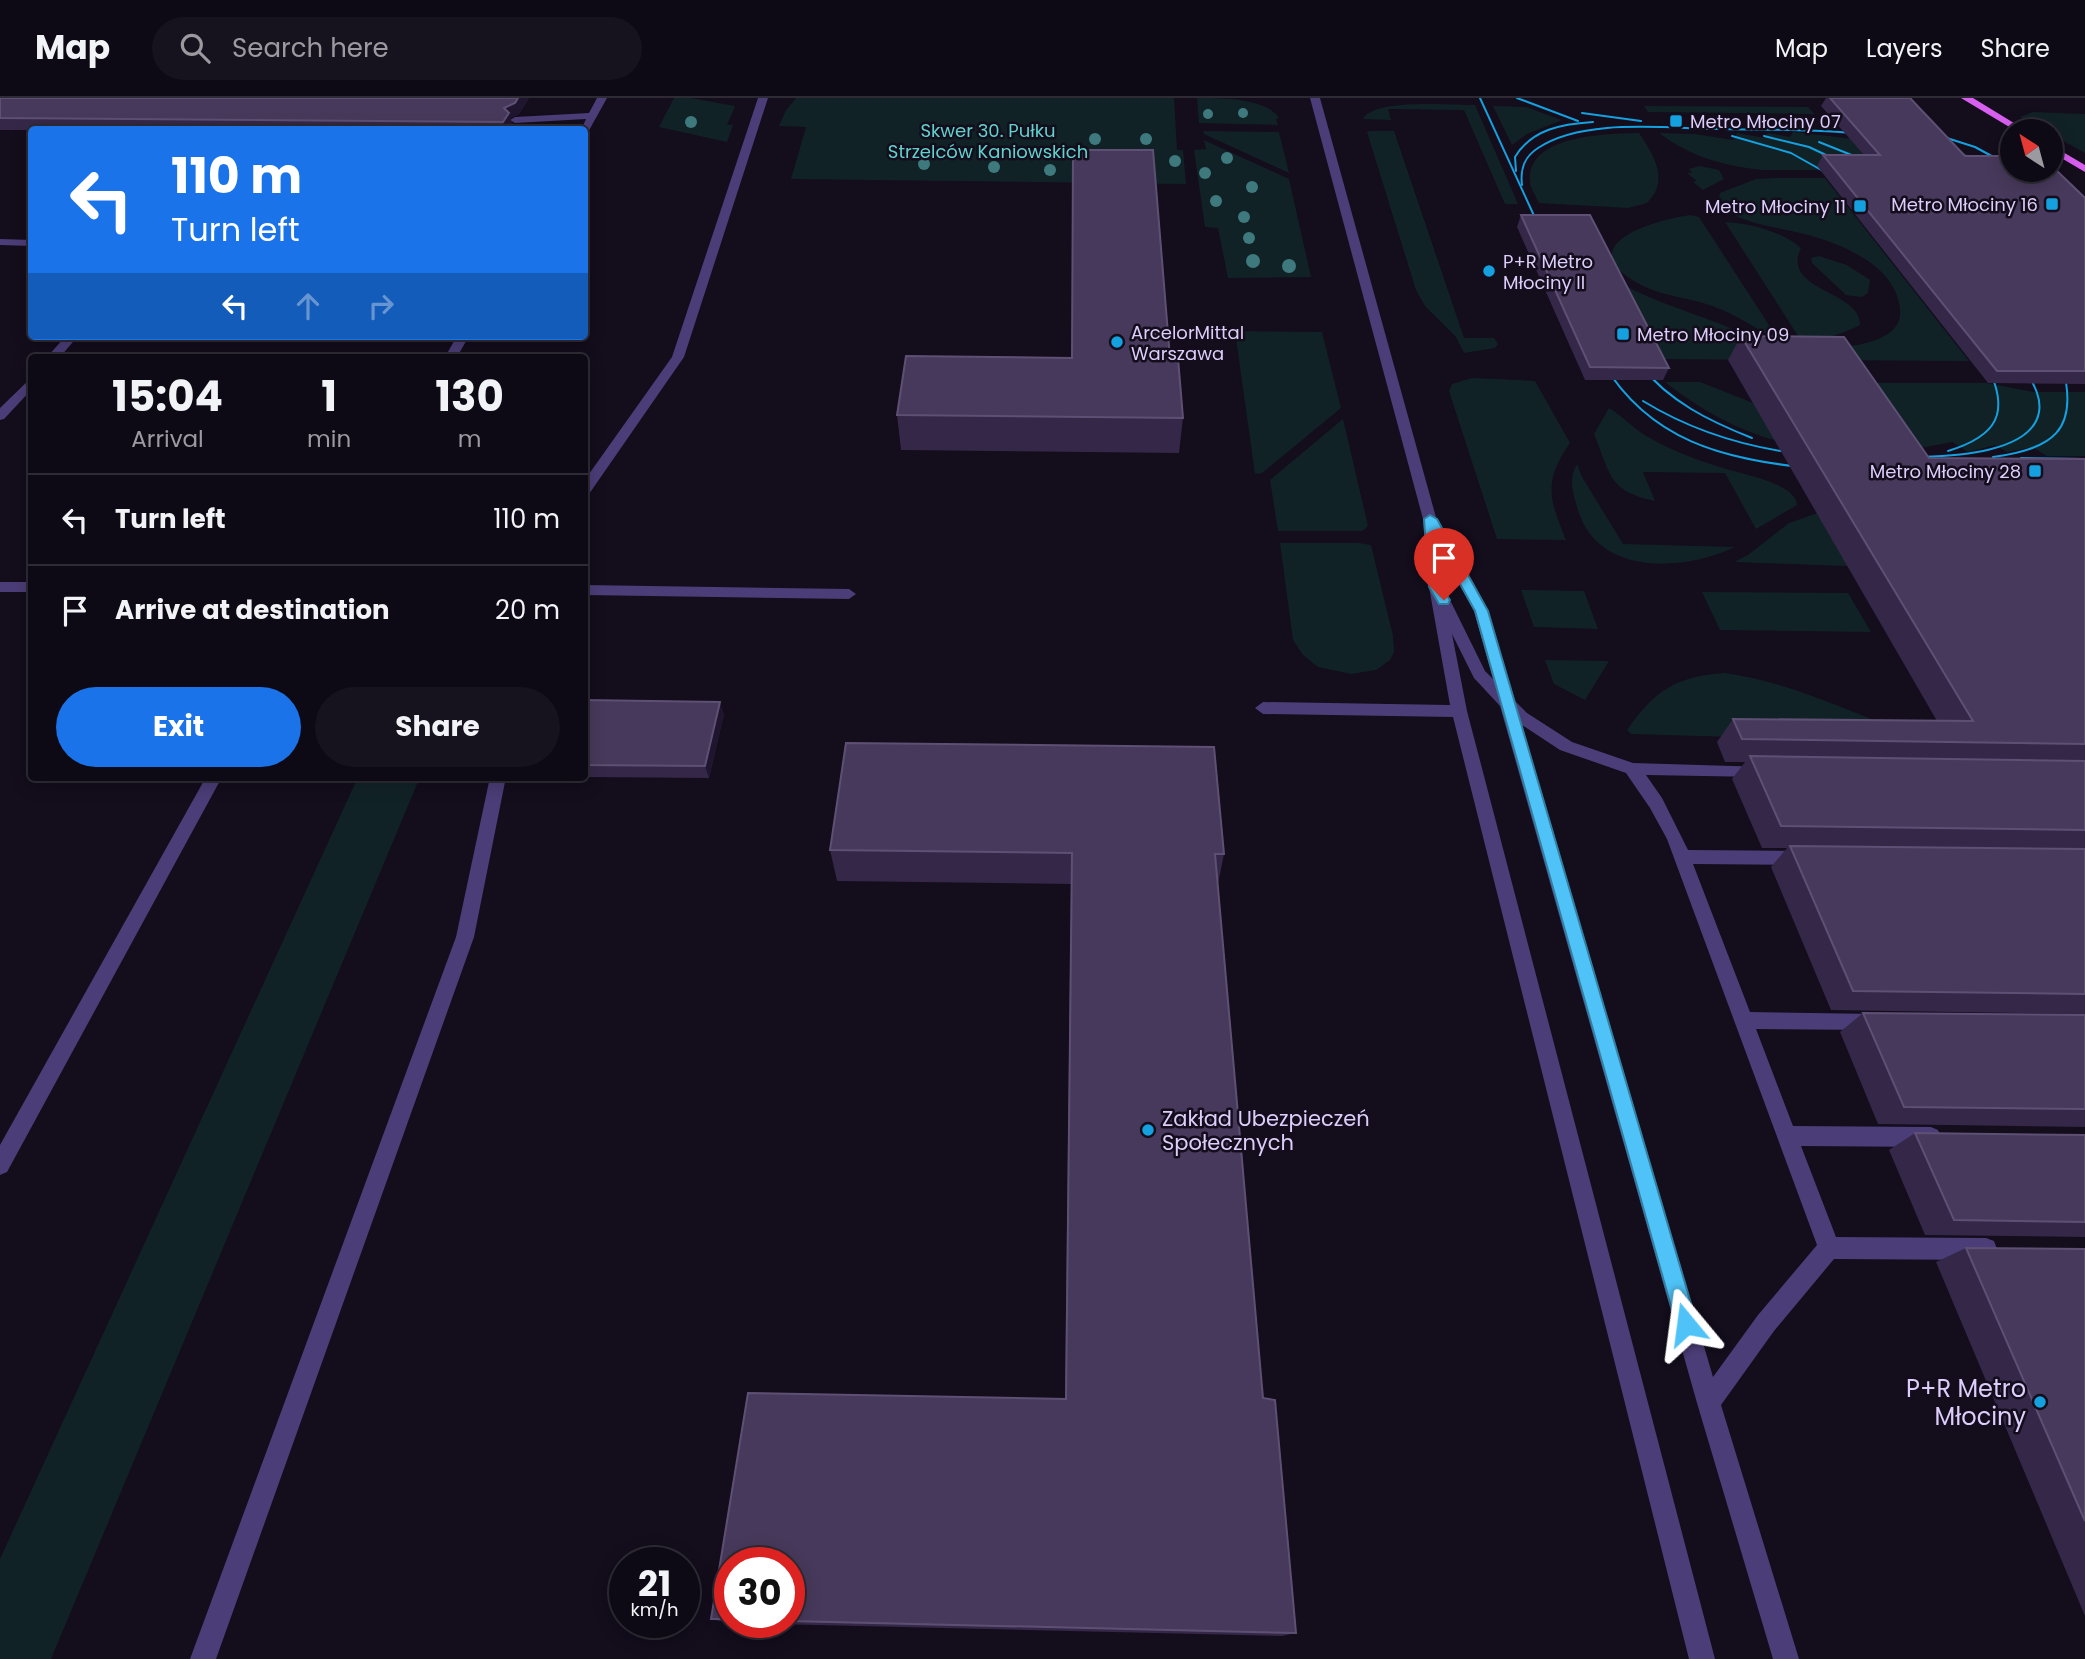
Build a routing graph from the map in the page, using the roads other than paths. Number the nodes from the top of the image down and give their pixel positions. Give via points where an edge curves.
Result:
1 (602, 98) edge
2 (763, 98) edge
3 (1315, 98) edge
4 (1966, 98) edge
5 (592, 117) junction
6 (2002, 119) edge
7 (515, 120) edge
8 (587, 126) edge
9 (2063, 155) edge
10 (2085, 169) edge
11 (0, 242) edge
12 (28, 243) edge
13 (68, 340) edge
14 (56, 354) edge
15 (28, 385) edge
16 (0, 416) edge
17 (588, 485) edge
18 (1430, 519) junction
19 (0, 587) edge
20 (28, 587) edge
21 (1436, 587) junction
22 (588, 590) edge
23 (849, 594) dead end
24 (1511, 707) junction
25 (1263, 709) dead end
26 (1459, 711) junction
27 (1632, 769) junction
28 (1771, 771) edge
29 (212, 781) edge
30 (497, 781) edge
31 (1682, 857) junction
32 (1822, 858) edge
33 (1744, 1020) junction
34 (1895, 1022) edge
35 (1787, 1136) junction
36 (1949, 1137) edge
37 (0, 1165) edge
38 (1829, 1248) junction
39 (2009, 1250) edge
40 (1709, 1403) junction
41 (203, 1659) edge
42 (1702, 1659) edge
43 (1786, 1659) edge

1 - 5 street
2 - 17 street via 678,357
3 - 18 street
4 - 6 main road
5 - 7 street
5 - 8 street
9 - 10 main road
11 - 12 street
13 - 14 street
15 - 16 street
18 - 21 street
18 - 24 street via 1481,611
19 - 20 street
21 - 24 street via 1479,674
21 - 26 street
22 - 23 street
24 - 27 street via 1566,746
24 - 40 street
25 - 26 street
26 - 42 street
27 - 28 street
27 - 31 street via 1667,821
29 - 37 street
30 - 41 street via 465,937
31 - 32 street
31 - 33 street
33 - 34 street
33 - 35 street
35 - 36 street
35 - 38 street
38 - 39 street
38 - 40 street via 1763,1326
40 - 43 street

